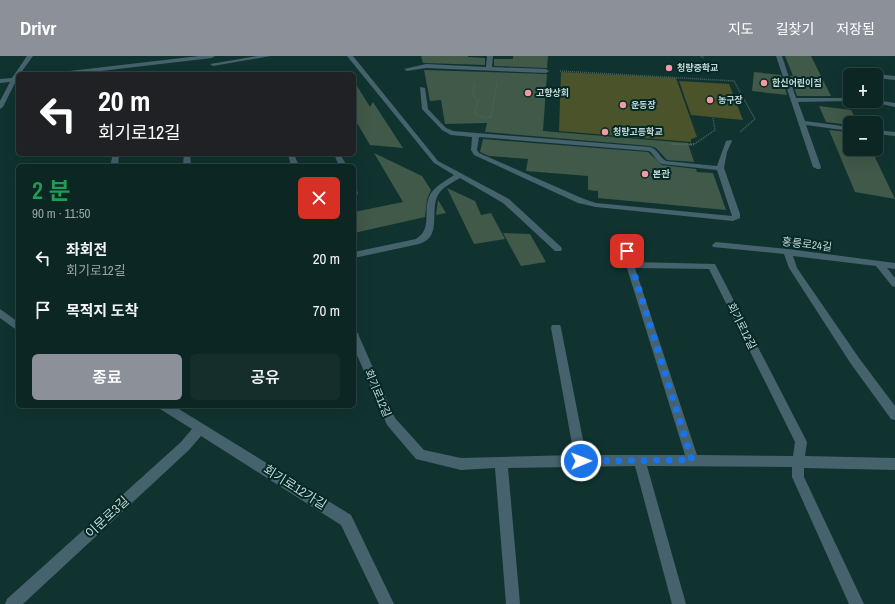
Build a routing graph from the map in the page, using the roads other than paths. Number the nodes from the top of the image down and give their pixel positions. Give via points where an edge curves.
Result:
1 (30, 56) edge
2 (212, 56) edge
3 (268, 56) edge
4 (350, 56) edge
5 (490, 56) edge
6 (779, 56) edge
7 (489, 68) junction
8 (407, 69) dead end
9 (546, 71) road end
10 (20, 72) edge
11 (78, 72) edge
12 (883, 77) edge
13 (895, 78) edge
14 (16, 79) edge
15 (0, 81) edge
16 (422, 88) dead end
17 (795, 100) junction
18 (843, 100) edge
19 (883, 103) edge
20 (895, 105) edge
21 (0, 107) edge
22 (803, 123) junction
23 (843, 128) edge
24 (883, 133) edge
25 (895, 134) edge
26 (476, 135) junction
27 (729, 141) road end
28 (817, 167) dead end
29 (720, 168) junction
30 (458, 176) junction
31 (624, 237) dead end
32 (716, 245) dead end
33 (558, 249) dead end
34 (788, 252) junction
35 (356, 255) edge
36 (879, 264) junction
37 (630, 265) junction
38 (895, 266) edge
39 (895, 284) edge
40 (0, 313) edge
41 (16, 325) edge
42 (556, 328) dead end
43 (356, 341) edge
44 (167, 408) edge
45 (895, 415) edge
46 (200, 428) junction
47 (639, 460) junction
48 (692, 460) junction
49 (581, 461) junction
50 (798, 461) junction
51 (501, 462) junction
52 (895, 464) edge
53 (12, 604) edge
54 (386, 604) edge
55 (512, 604) edge
56 (678, 604) edge
57 (857, 604) edge

1 - 10 street
2 - 3 street via 213,66
2 - 11 street
4 - 30 street via 431,158
5 - 7 street
6 - 17 street
7 - 8 street via 426,66
7 - 9 street
12 - 13 street
14 - 15 street
14 - 21 street
16 - 26 street via 425,109 444,129 451,133
17 - 18 street
17 - 22 street
19 - 20 street
22 - 23 street
22 - 28 street
24 - 25 street
26 - 29 street via 650,150 664,163
26 - 29 street via 476,154 596,205 733,219 736,218 736,214
27 - 29 street
30 - 33 street via 506,201
30 - 35 street via 435,193 431,205 429,234 426,238
31 - 37 street
32 - 34 street, 홍릉로24길
34 - 36 street, 홍릉로24길
34 - 45 street via 793,268 855,361
36 - 38 street, 홍릉로24길
36 - 39 street
37 - 48 street
37 - 50 street, 회기로12길 via 712,266 801,442
40 - 41 street
42 - 49 street
43 - 51 street, 회기로12길 via 391,421 420,455 461,464
44 - 46 street, 회기로12가길
46 - 53 street, 이문로3길 via 185,446
46 - 54 street, 회기로12가길 via 346,520
47 - 48 street, 회기로12길
47 - 49 street, 회기로12길
47 - 56 street
48 - 50 street, 회기로12길
49 - 51 street, 회기로12길
50 - 52 street, 회기로12길
50 - 57 street, 회기로12길 via 798,477
51 - 55 street

